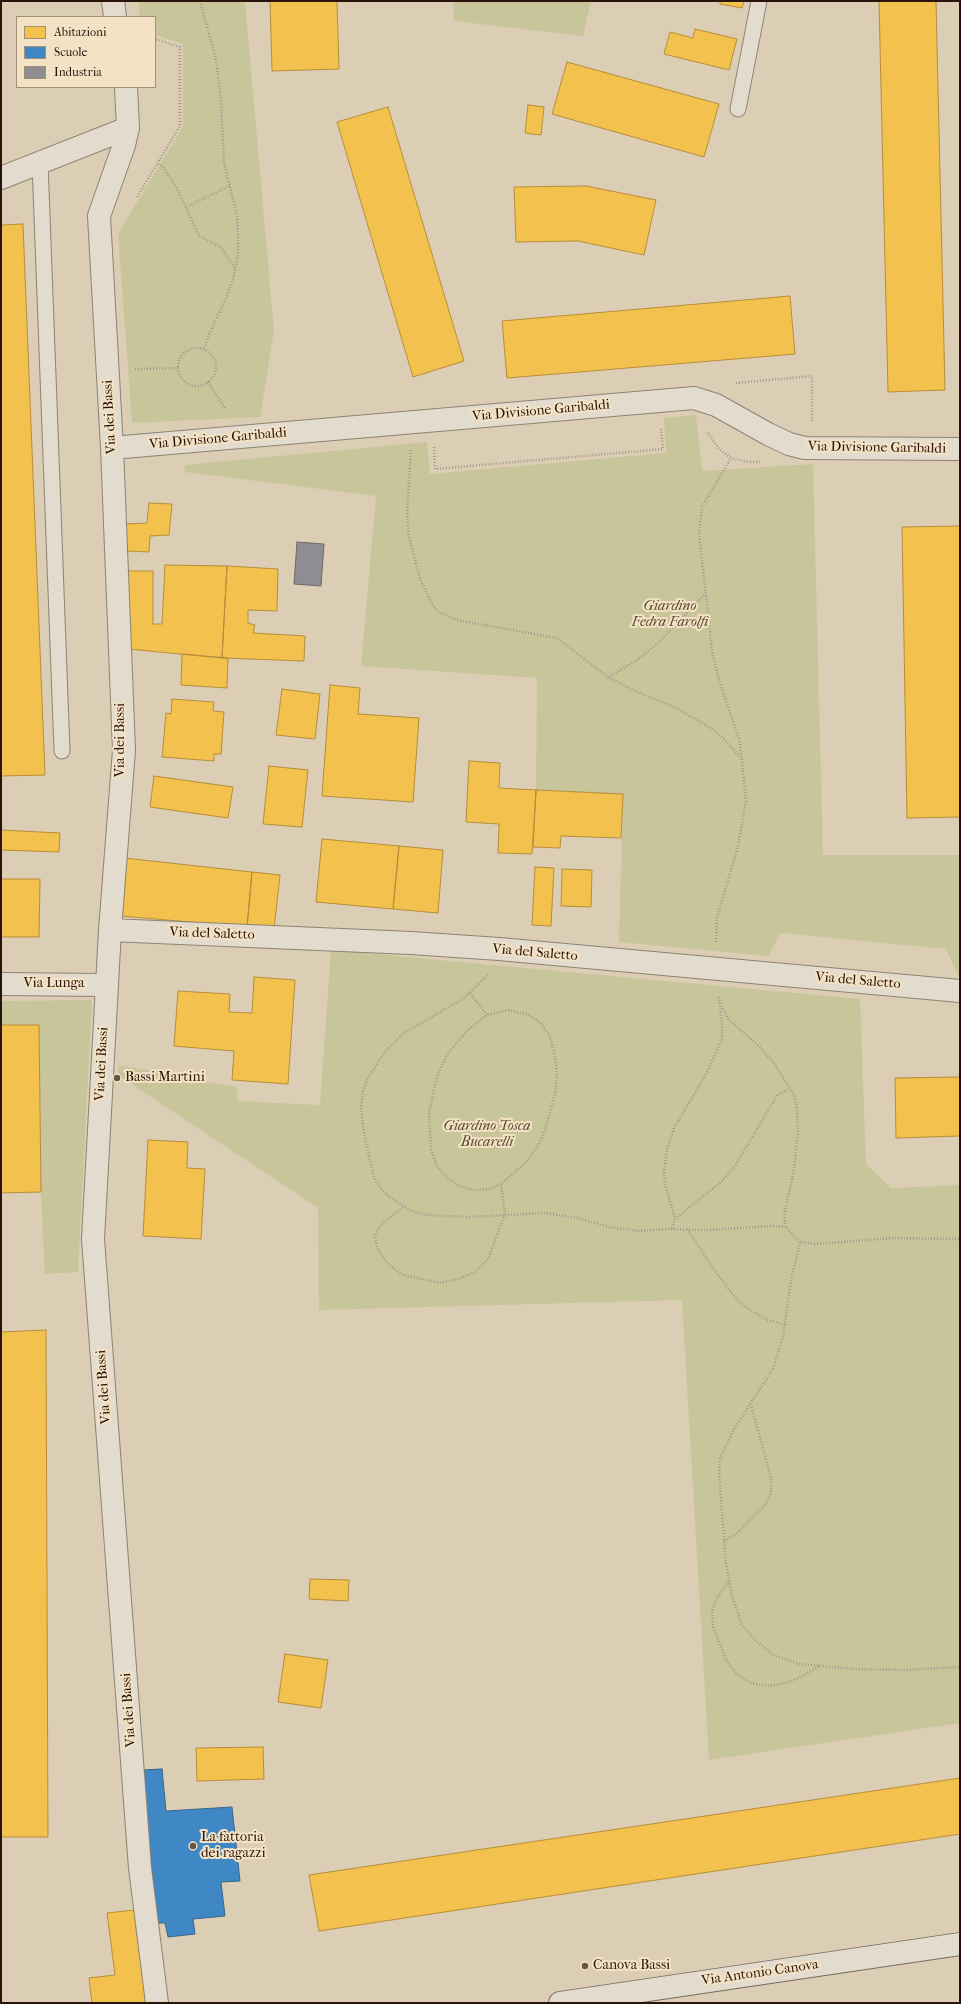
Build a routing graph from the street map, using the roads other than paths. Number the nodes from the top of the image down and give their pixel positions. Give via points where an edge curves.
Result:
1 (113, 1) edge
2 (760, 1) edge
3 (115, 16) edge
4 (126, 88) edge
5 (738, 109) dead end
6 (128, 128) junction
7 (40, 162) junction
8 (1, 178) edge
9 (112, 448) junction
10 (960, 449) edge
11 (62, 751) dead end
12 (110, 930) junction
13 (1, 984) edge
14 (106, 985) junction
15 (960, 991) edge
16 (960, 1944) edge
17 (158, 2003) edge
18 (560, 2003) edge

1 - 3 street
2 - 5 lane
4 - 6 street, Via dei Bassi
6 - 7 street
6 - 9 street, Via dei Bassi via 99,216
7 - 8 street
7 - 11 lane
9 - 10 street, Via Divisione Garibaldi via 694,398 716,405 788,444 805,448
9 - 12 street, Via dei Bassi via 124,750
12 - 14 street, Via dei Bassi
12 - 15 street, Via del Saletto via 411,942
13 - 14 street, Via Lunga
14 - 17 street, Via dei Bassi via 94,1239 140,1868
16 - 18 street, Via Antonio Canova

